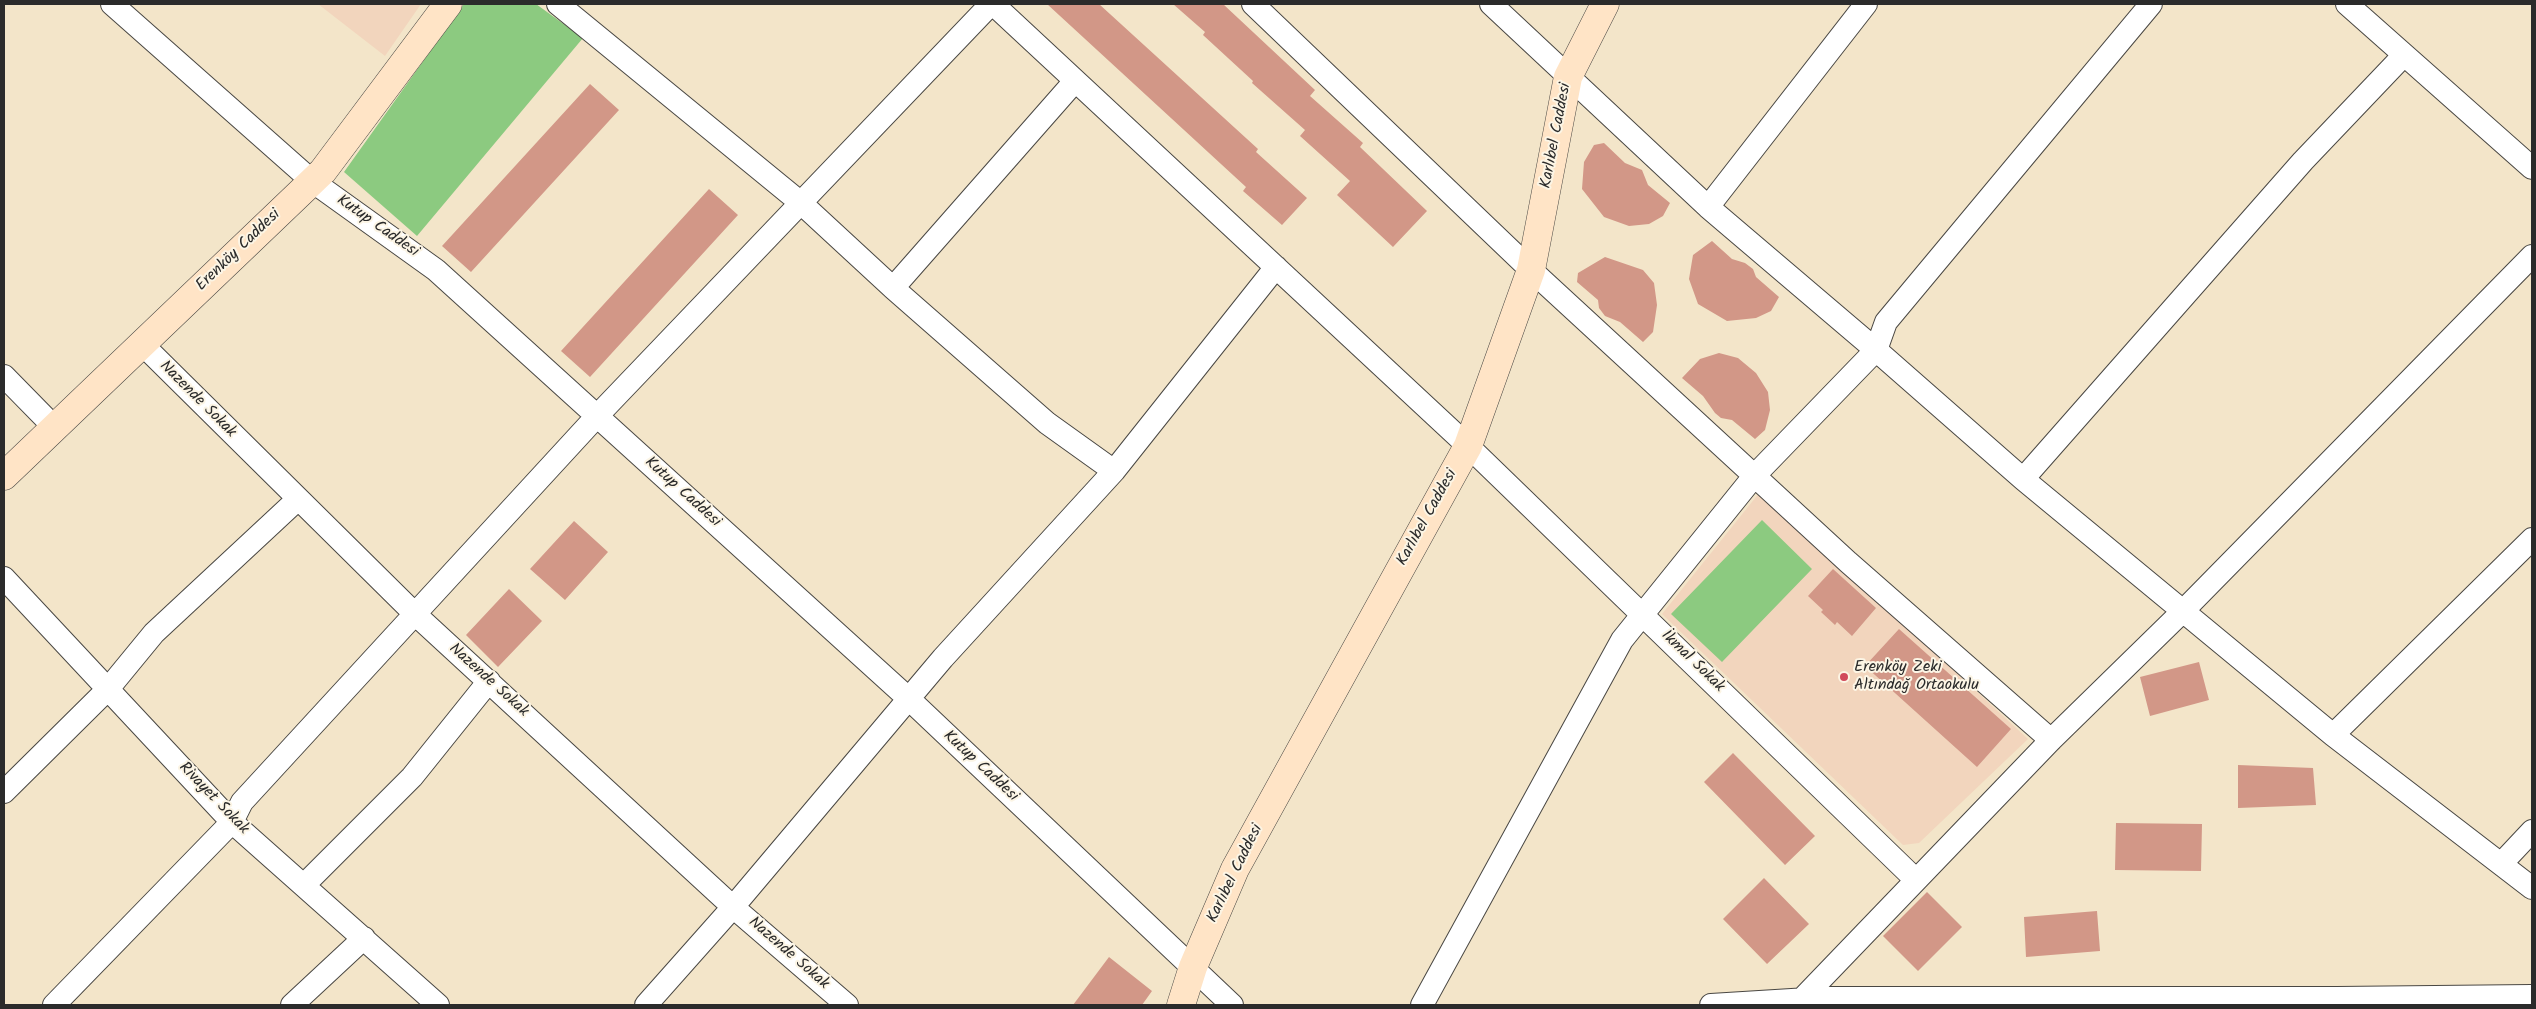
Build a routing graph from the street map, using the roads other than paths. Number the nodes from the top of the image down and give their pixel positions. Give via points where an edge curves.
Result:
1 (112, 4) edge
2 (448, 4) edge
3 (558, 4) edge
4 (992, 4) edge
5 (1253, 4) edge
6 (1491, 4) edge
7 (1605, 4) edge
8 (1866, 4) edge
9 (2151, 4) edge
10 (2347, 4) edge
11 (2404, 55) junction
12 (1568, 77) junction
13 (1076, 80) junction
14 (2532, 168) edge
15 (312, 182) junction
16 (801, 203) junction
17 (1708, 207) junction
18 (2532, 256) edge
19 (1276, 267) junction
20 (1531, 270) junction
21 (893, 288) junction
22 (142, 344) junction
23 (1876, 350) junction
24 (4, 376) edge
25 (597, 416) junction
26 (55, 428) junction
27 (1468, 446) junction
28 (1114, 471) junction
29 (1755, 475) junction
30 (4, 476) edge
31 (2023, 479) junction
32 (298, 499) junction
33 (2532, 539) edge
34 (4, 578) edge
35 (2183, 611) junction
36 (416, 615) junction
37 (1643, 616) junction
38 (489, 681) junction
39 (108, 689) junction
40 (909, 699) junction
41 (2333, 735) junction
42 (2051, 740) junction
43 (4, 792) edge
44 (232, 822) junction
45 (2532, 831) edge
46 (2501, 864) junction
47 (1915, 879) junction
48 (304, 886) junction
49 (2532, 888) edge
50 (733, 907) junction
51 (364, 938) junction
52 (1192, 967) junction
53 (2532, 996) edge
54 (1226, 1000) edge
55 (1801, 1000) junction
56 (2468, 1001) edge
57 (1914, 1002) edge
58 (2048, 1002) edge
59 (2337, 1002) edge
60 (1747, 1004) edge
61 (54, 1005) edge
62 (292, 1005) edge
63 (438, 1005) edge
64 (646, 1005) edge
65 (847, 1005) edge
66 (1181, 1005) edge
67 (1251, 1005) edge
68 (1422, 1005) edge
69 (1711, 1005) edge

1 - 15 street, Kutup Caddesi
2 - 15 street, Erenköy Caddesi
3 - 16 street
4 - 13 street, İkmal Sokak
4 - 16 street
5 - 20 street
6 - 12 street
7 - 12 street, Karlıbel Caddesi
8 - 17 street
9 - 23 street via 1886,322
10 - 11 street
11 - 14 street
11 - 31 street via 2304,160
12 - 17 street
12 - 20 street, Karlıbel Caddesi
13 - 19 street, İkmal Sokak
13 - 21 street
15 - 22 street, Erenköy Caddesi
15 - 25 street, Kutup Caddesi via 436,270
16 - 21 street
16 - 25 street
17 - 23 street
18 - 35 street
19 - 27 street, İkmal Sokak
19 - 28 street
20 - 27 street, Karlıbel Caddesi
20 - 29 street
21 - 28 street via 1047,423
22 - 26 street, Erenköy Caddesi
22 - 32 street, Nazende Sokak
23 - 29 street
23 - 31 street
24 - 26 street
25 - 36 street
25 - 40 street, Kutup Caddesi
26 - 30 street, Erenköy Caddesi
27 - 37 street, İkmal Sokak
27 - 52 street, Karlıbel Caddesi via 1234,869
28 - 40 street
29 - 37 street
29 - 42 street via 1848,562
31 - 35 street
32 - 36 street, Nazende Sokak
32 - 39 street via 154,633
33 - 41 street
34 - 39 street, Rivayet Sokak
35 - 41 street
35 - 42 street
36 - 38 street, Nazende Sokak
36 - 44 street via 242,802
37 - 47 street, İkmal Sokak
37 - 68 street via 1622,640
38 - 48 street via 412,778
38 - 50 street, Nazende Sokak
39 - 43 street
39 - 44 street, Rivayet Sokak
40 - 50 street
40 - 52 street, Kutup Caddesi
41 - 46 street
42 - 47 street
44 - 48 street, Rivayet Sokak
44 - 61 street
45 - 46 street
46 - 49 street
47 - 55 street
48 - 51 street, Rivayet Sokak
50 - 64 street
50 - 65 street, Nazende Sokak
51 - 62 street
51 - 63 street, Rivayet Sokak
52 - 54 street, Kutup Caddesi
52 - 66 street, Karlıbel Caddesi
53 - 56 street
54 - 67 street
55 - 57 street
55 - 60 street
56 - 59 street
57 - 58 street
58 - 59 street
60 - 69 street

